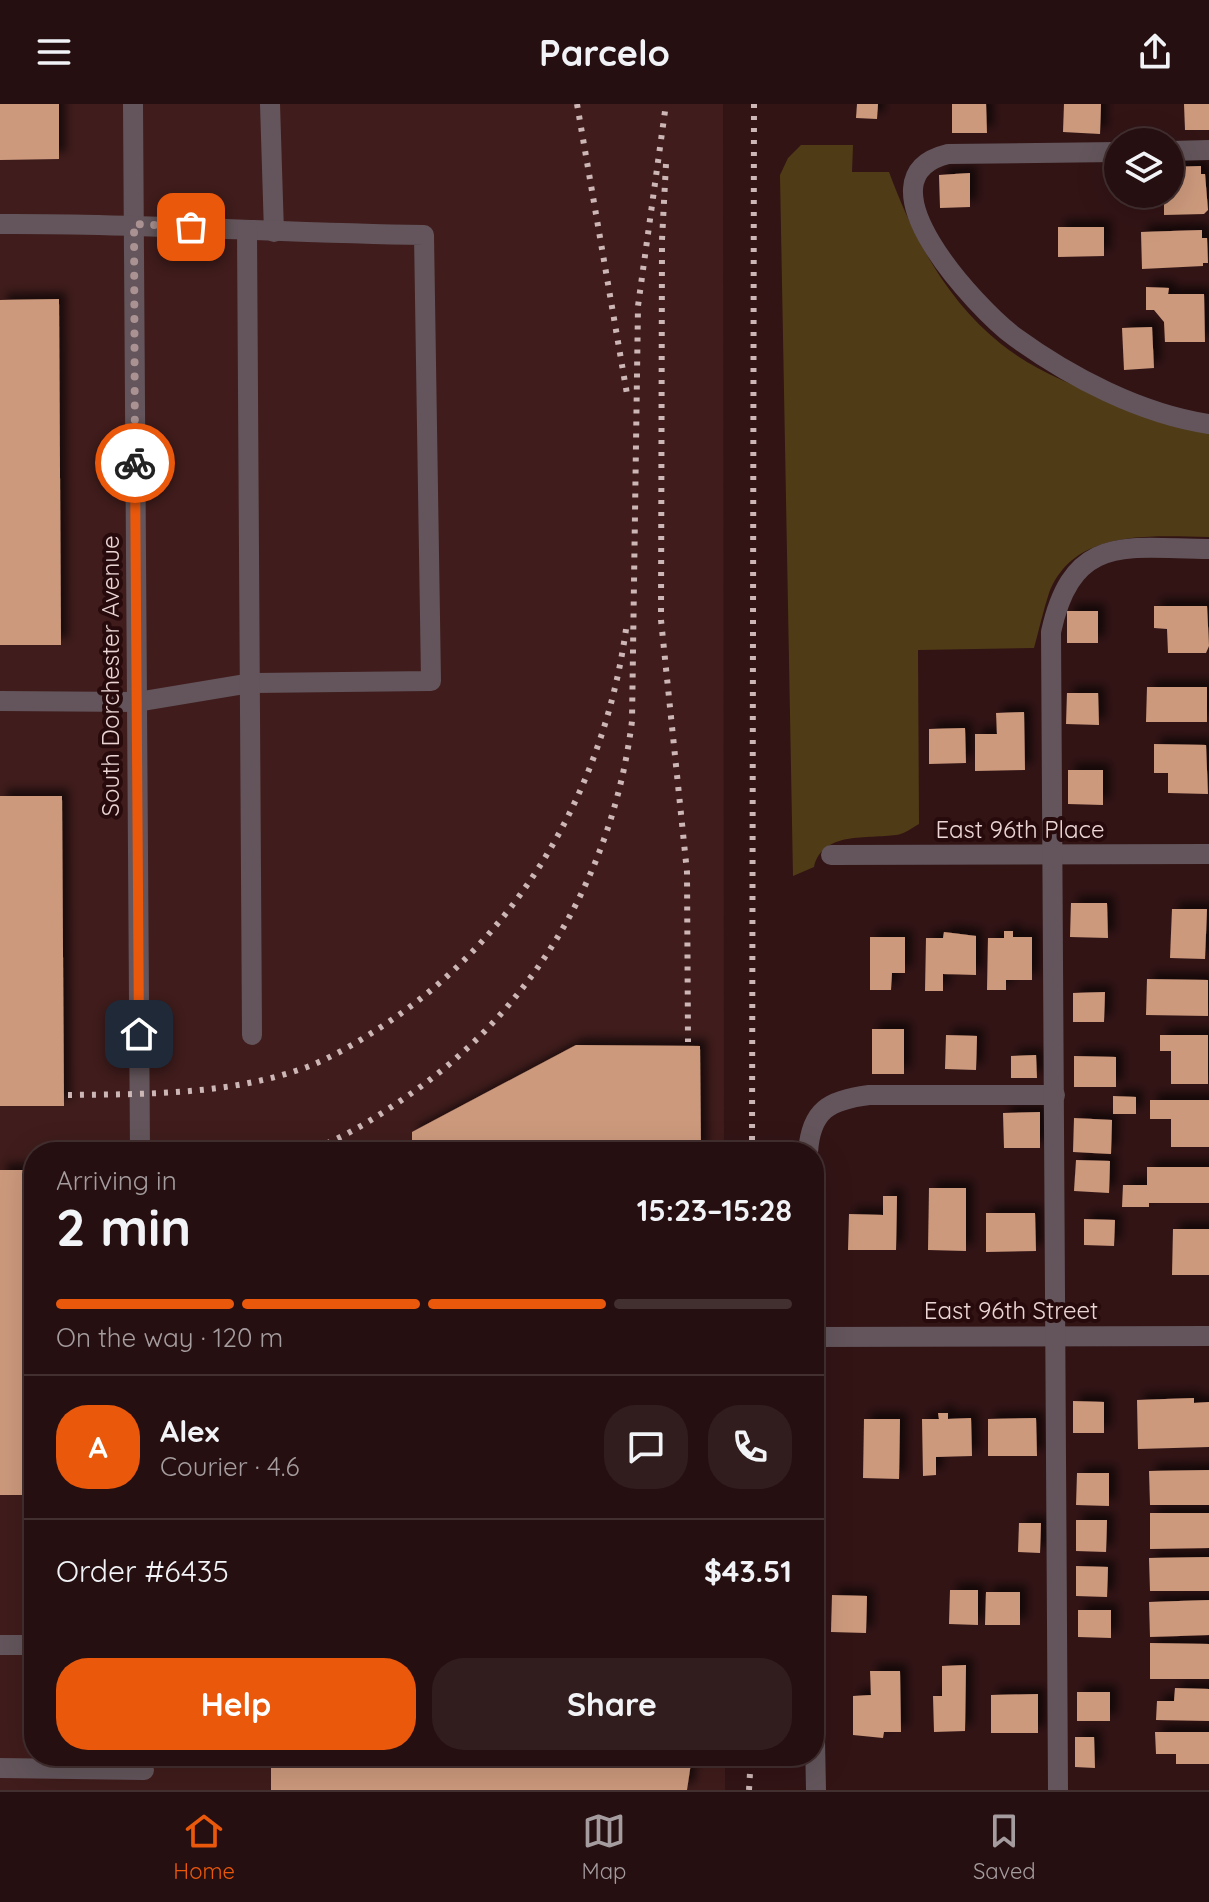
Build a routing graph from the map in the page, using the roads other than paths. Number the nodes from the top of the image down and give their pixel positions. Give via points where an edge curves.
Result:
1 (133, 104) edge
2 (270, 104) edge
3 (1209, 150) edge
4 (1184, 151) edge
5 (1104, 152) edge
6 (0, 224) edge
7 (134, 224) junction
8 (247, 230) junction
9 (274, 232) junction
10 (1209, 424) edge
11 (1209, 549) edge
12 (251, 683) junction
13 (0, 701) edge
14 (137, 702) junction
15 (1209, 854) edge
16 (831, 855) dead end
17 (1053, 855) junction
18 (252, 1035) dead end
19 (1055, 1095) junction
20 (140, 1142) edge
21 (809, 1142) edge
22 (1057, 1336) junction
23 (1209, 1336) edge
24 (824, 1337) edge
25 (0, 1645) edge
26 (24, 1645) edge
27 (816, 1766) edge
28 (0, 1768) edge
29 (144, 1772) edge
30 (816, 1790) edge
31 (1058, 1790) edge

1 - 7 street, South Dorchester Avenue
2 - 9 street
3 - 4 street
5 - 10 street via 932,158 920,167 912,186 914,208 953,275 983,311 1014,336 1118,395 1178,419
6 - 7 street
7 - 8 street
7 - 14 street, South Dorchester Avenue
8 - 9 street
8 - 12 street
9 - 12 street via 424,235 431,681
11 - 17 street via 1111,550 1074,576 1057,604 1050,675
12 - 14 street
12 - 18 street
13 - 14 street
14 - 20 street, South Dorchester Avenue
15 - 17 street, East 96th Place
16 - 17 street, East 96th Place
17 - 19 street
19 - 21 street via 843,1098 825,1108 810,1129
19 - 22 street
22 - 23 street, East 96th Street
22 - 24 street, East 96th Street
22 - 31 street
25 - 26 street
27 - 30 street
28 - 29 street

